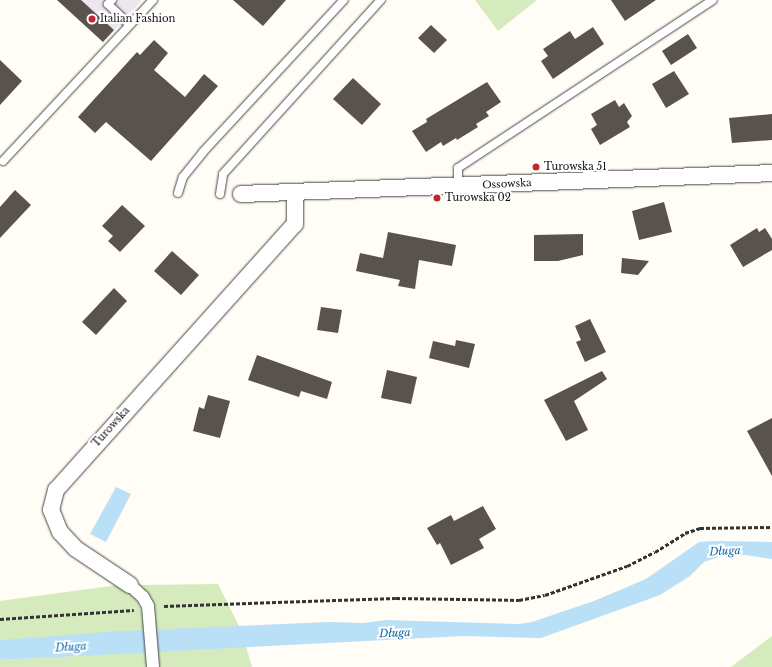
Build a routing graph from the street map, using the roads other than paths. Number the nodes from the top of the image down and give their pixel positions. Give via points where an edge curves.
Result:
1 (112, 0) edge
2 (153, 0) edge
3 (344, 0) edge
4 (381, 0) edge
5 (713, 0) edge
6 (130, 25) junction
7 (3, 161) dead end
8 (772, 173) edge
9 (458, 186) junction
10 (295, 192) junction
11 (178, 193) dead end
12 (220, 194) dead end
13 (241, 194) dead end
14 (130, 585) joint
15 (153, 667) edge

1 - 6 lane via 108,4
2 - 6 lane
3 - 11 lane via 203,152 183,177
4 - 12 lane via 222,174
5 - 9 lane via 458,168
6 - 7 lane
8 - 9 street, Ossowska
9 - 10 street, Ossowska
10 - 13 street, Ossowska
10 - 14 street, Turowska via 295,224 62,483 52,498 52,518 60,532 76,549
14 - 15 street, Turowska via 143,597 149,609

